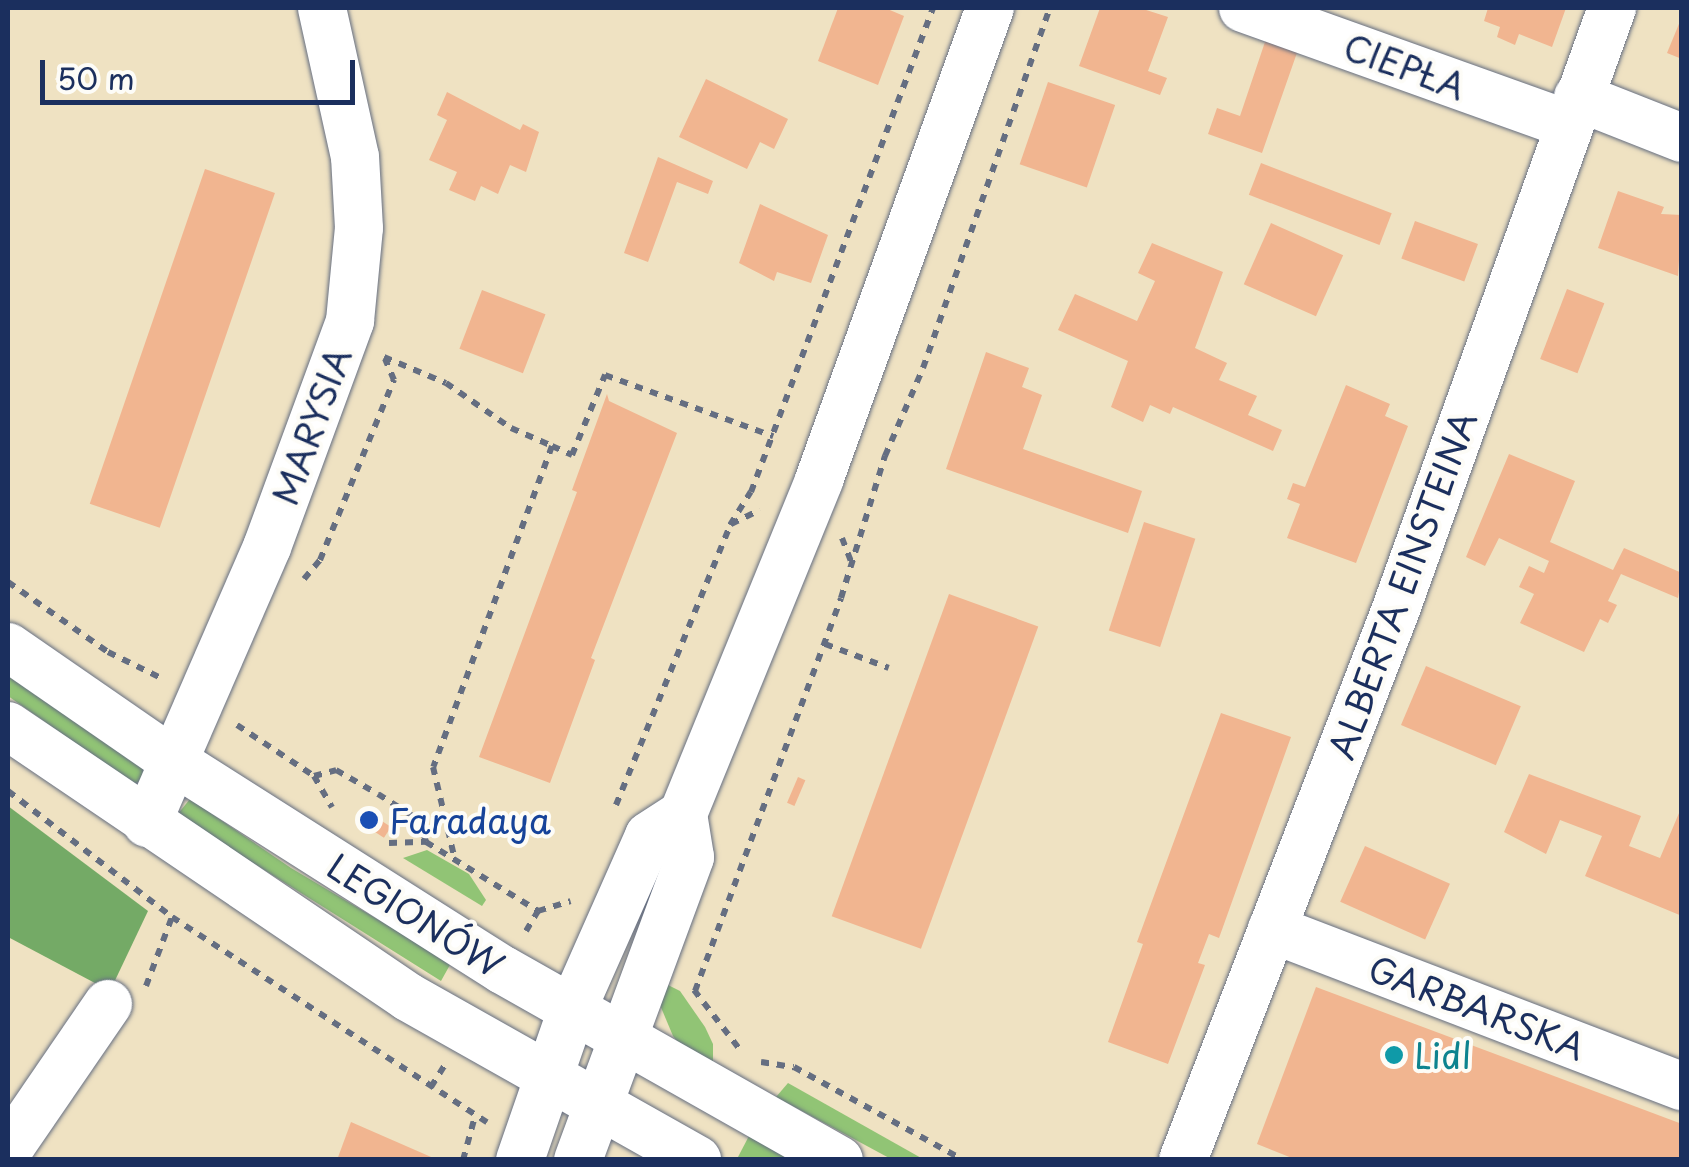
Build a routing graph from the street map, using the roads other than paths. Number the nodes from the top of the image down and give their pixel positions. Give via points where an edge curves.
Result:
1 (322, 8) edge
2 (990, 8) edge
3 (1243, 8) edge
4 (1612, 8) edge
5 (1573, 110) junction
6 (1682, 138) edge
7 (8, 647) edge
8 (8, 726) edge
9 (175, 762) junction
10 (683, 814) junction
11 (146, 823) junction
12 (1272, 929) junction
13 (108, 1004) road end
14 (572, 1010) junction
15 (623, 1039) junction
16 (546, 1076) junction
17 (1682, 1086) edge
18 (599, 1106) junction
19 (8, 1150) edge
20 (520, 1160) edge
21 (578, 1160) edge
22 (697, 1160) edge
23 (839, 1160) edge
24 (1183, 1160) edge

1 - 9 street, MARYSIA via 355,157 359,228 350,321 266,547
2 - 10 street via 818,480
3 - 5 street, CIEPŁA
4 - 5 street, ALBERTA EINSTEINA
5 - 6 street, CIEPŁA
5 - 12 street, ALBERTA EINSTEINA via 1396,609
7 - 9 street, LEGIONÓW
8 - 11 street, LEGIONÓW
9 - 11 street, MARYSIA
9 - 14 street, LEGIONÓW
10 - 14 street via 649,836
10 - 15 street via 690,857
11 - 16 street, LEGIONÓW via 408,997
12 - 17 street, GARBARSKA
12 - 24 street, ALBERTA EINSTEINA
13 - 19 street
14 - 15 street, LEGIONÓW
14 - 16 street
15 - 18 street
15 - 23 street, LEGIONÓW
16 - 18 street, LEGIONÓW
16 - 20 street
18 - 21 street
18 - 22 street, LEGIONÓW

